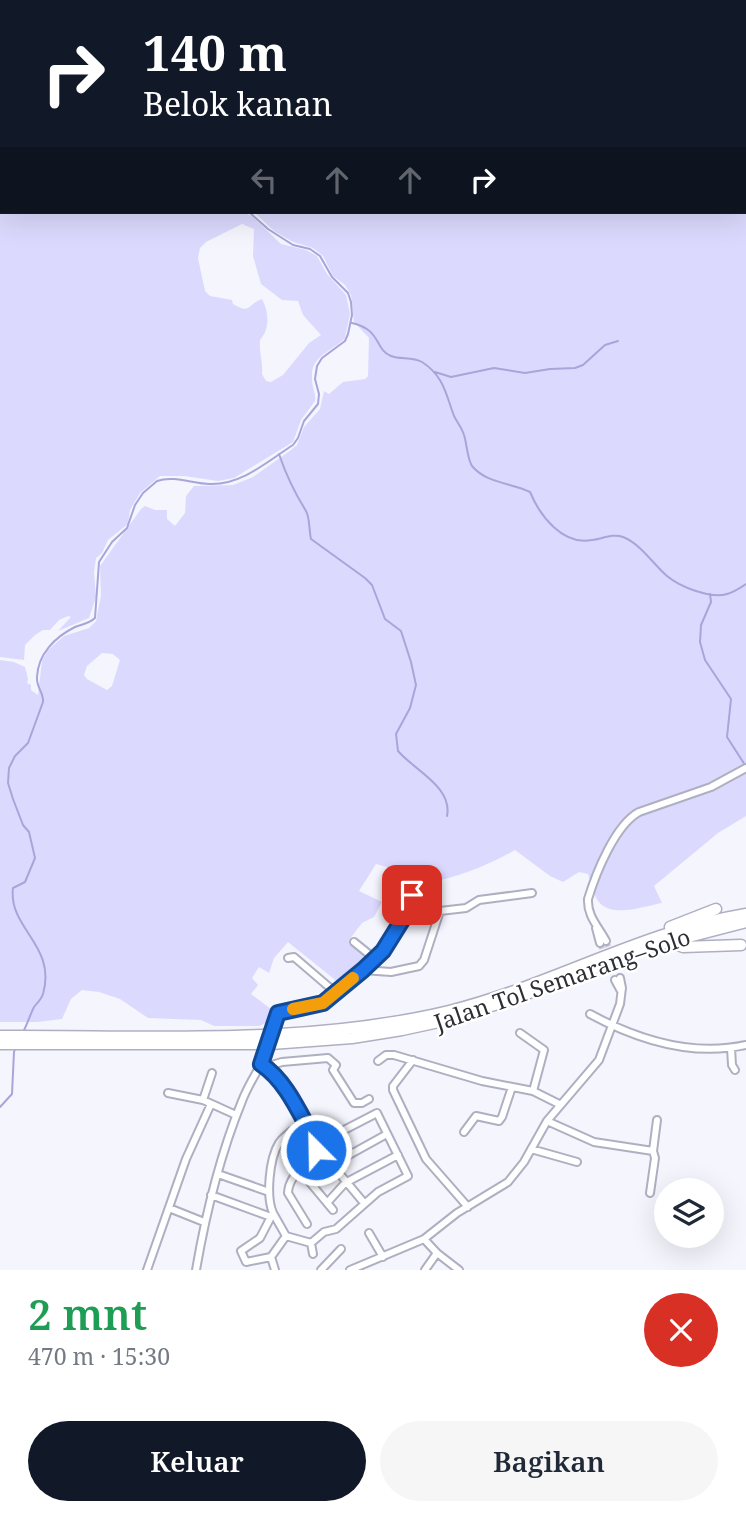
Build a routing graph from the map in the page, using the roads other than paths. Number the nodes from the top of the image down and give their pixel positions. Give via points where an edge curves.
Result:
1 (745, 768) edge
2 (387, 884) dead end
3 (532, 893) dead end
4 (716, 909) dead end
5 (746, 914) edge
6 (746, 922) edge
7 (354, 942) dead end
8 (603, 942) tunnel mouth
9 (668, 942) junction
10 (741, 945) dead end
11 (629, 947) junction
12 (288, 958) dead end
13 (375, 959) junction
14 (363, 970) junction
15 (617, 979) tunnel mouth
16 (336, 993) junction
17 (590, 1014) dead end
18 (613, 1026) junction
19 (520, 1033) dead end
20 (0, 1036) edge
21 (102, 1040) junction
22 (0, 1044) edge
23 (746, 1045) edge
24 (731, 1048) junction
25 (378, 1060) dead end
26 (413, 1060) junction
27 (264, 1062) junction
28 (735, 1070) dead end
29 (212, 1073) dead end
30 (512, 1087) junction
31 (533, 1091) junction
32 (168, 1093) dead end
33 (369, 1099) dead end
34 (203, 1100) junction
35 (211, 1104) junction
36 (559, 1104) junction
37 (236, 1115) junction
38 (657, 1120) dead end
39 (547, 1121) junction
40 (304, 1122) junction
41 (464, 1132) dead end
42 (387, 1133) junction
43 (317, 1144) junction
44 (531, 1149) junction
45 (653, 1151) junction
46 (398, 1154) junction
47 (577, 1162) dead end
48 (332, 1167) junction
49 (218, 1174) junction
50 (345, 1183) junction
51 (269, 1192) junction
52 (650, 1193) dead end
53 (211, 1195) junction
54 (327, 1203) junction
55 (365, 1203) junction
56 (468, 1207) junction
57 (169, 1209) junction
58 (333, 1210) dead end
59 (272, 1215) junction
60 (204, 1222) junction
61 (307, 1224) dead end
62 (369, 1233) dead end
63 (286, 1236) junction
64 (424, 1239) junction
65 (311, 1242) junction
66 (341, 1249) dead end
67 (437, 1253) junction
68 (313, 1254) dead end
69 (271, 1257) junction
70 (383, 1257) junction
71 (147, 1270) edge
72 (196, 1270) edge
73 (275, 1270) edge
74 (321, 1270) edge
75 (350, 1270) edge
76 (425, 1270) edge
77 (459, 1270) edge

1 - 8 street via 711,787 629,817 617,833 588,899 587,908
2 - 13 street via 416,898
3 - 14 street via 440,911 419,966 391,972
4 - 11 highway
5 - 11 highway, Jalan Tol Semarang–Solo
6 - 9 highway, Jalan Tol Semarang–Solo
7 - 13 street
9 - 10 highway via 683,947
9 - 21 highway, Jalan Tol Semarang–Solo via 505,1002 402,1030 271,1044
11 - 21 highway, Jalan Tol Semarang–Solo via 475,1003 403,1021 291,1035
12 - 16 street via 295,957
13 - 14 street
14 - 16 street
15 - 18 street via 621,1004
16 - 27 street, bridge via 320,1004 278,1013
17 - 18 street
18 - 24 street via 671,1046
18 - 36 street via 599,1059
19 - 31 street via 544,1051
20 - 21 highway, Jalan Tol Semarang–Solo
21 - 22 highway, Jalan Tol Semarang–Solo
23 - 24 street
24 - 28 street
25 - 26 street via 387,1054
26 - 30 street
26 - 56 street via 393,1090 426,1158
27 - 33 street via 328,1058 354,1103
27 - 37 street
27 - 40 street
29 - 34 street
30 - 31 street
30 - 41 street via 499,1121 477,1116
31 - 36 street
32 - 34 street
34 - 35 street
35 - 37 street
35 - 57 street
36 - 39 street
37 - 49 street
38 - 45 street
39 - 44 street
39 - 45 street via 594,1142
40 - 43 street
40 - 51 street via 277,1147
42 - 43 street via 375,1112
42 - 46 street
42 - 48 street
43 - 48 street
43 - 61 street via 311,1160 299,1169 288,1189
44 - 47 street
44 - 56 street via 508,1182
45 - 52 street
46 - 50 street
46 - 55 street via 408,1176
48 - 50 street
48 - 54 street via 308,1179
49 - 51 street
49 - 53 street
50 - 54 street
50 - 55 street
51 - 59 street
53 - 59 street
53 - 60 street
54 - 58 street
55 - 65 street
56 - 64 street
57 - 60 street
57 - 71 street
59 - 63 street
59 - 69 street via 260,1238 241,1250 246,1262
60 - 72 street
62 - 70 street
63 - 65 street
63 - 69 street
64 - 67 street
64 - 70 street
65 - 68 street
66 - 74 street
67 - 76 street
67 - 77 street
69 - 73 street
70 - 75 street

